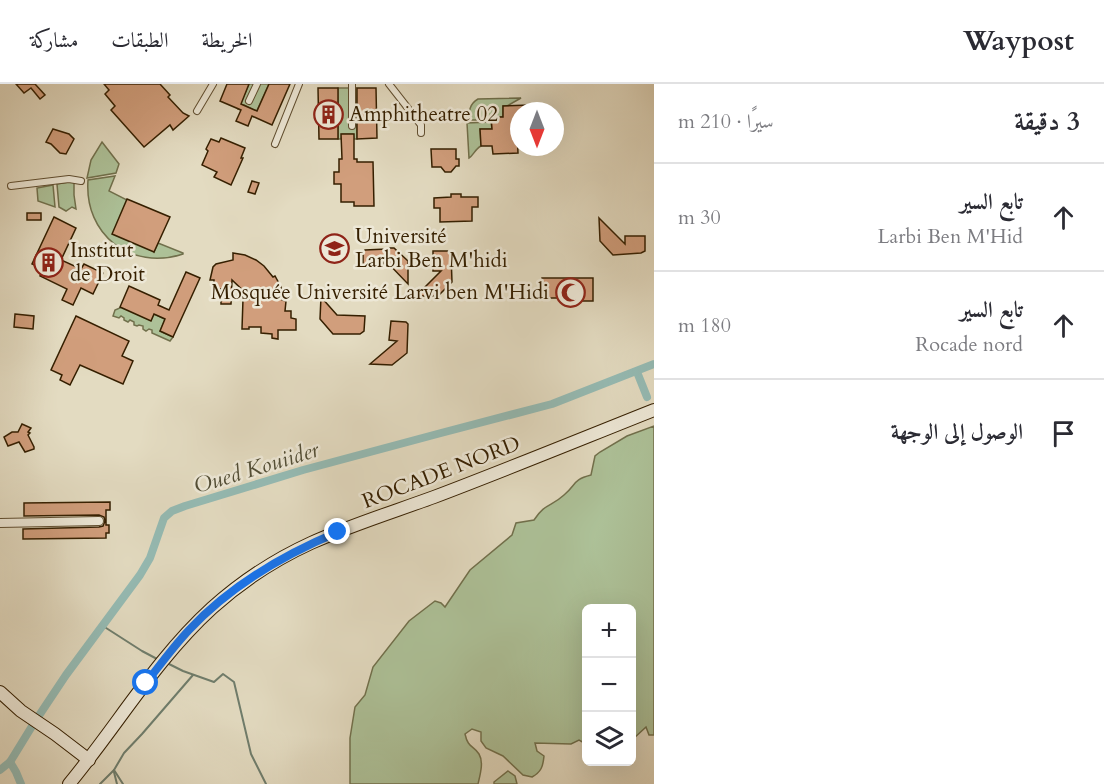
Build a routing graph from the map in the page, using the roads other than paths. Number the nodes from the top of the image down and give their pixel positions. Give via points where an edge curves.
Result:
1 (213, 84) edge
2 (257, 84) edge
3 (299, 84) edge
4 (352, 84) edge
5 (389, 84) edge
6 (249, 101) dead end
7 (197, 111) dead end
8 (352, 126) dead end
9 (421, 133) dead end
10 (275, 144) dead end
11 (81, 181) dead end
12 (11, 186) dead end
13 (654, 410) edge
14 (99, 522) dead end
15 (0, 523) edge
16 (0, 692) edge
17 (89, 760) junction
18 (69, 784) edge

1 - 7 street
2 - 6 street
3 - 10 street
4 - 8 street
5 - 9 street via 421,125
11 - 12 street
13 - 17 main road, ROCADE NORD via 283,557 237,588 190,628
14 - 15 street
16 - 17 main road
17 - 18 main road

